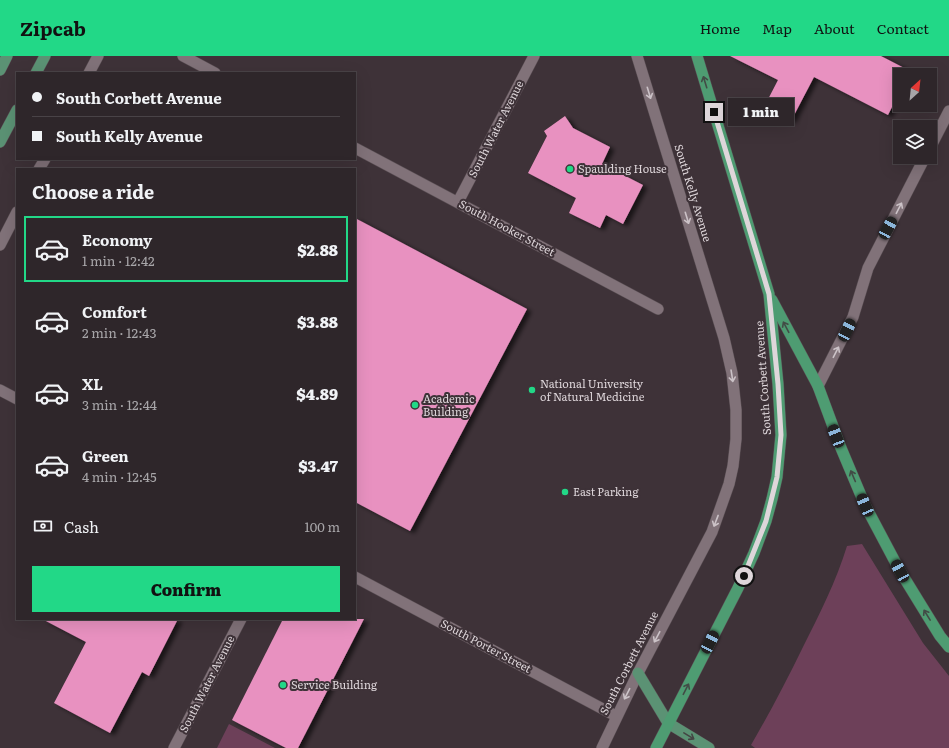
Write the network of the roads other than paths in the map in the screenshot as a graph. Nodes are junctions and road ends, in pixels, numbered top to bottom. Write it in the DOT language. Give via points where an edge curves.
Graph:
graph roads {
  1 [pos="7,56"];
  2 [pos="45,56"];
  3 [pos="98,56"];
  4 [pos="183,56"];
  5 [pos="534,56"];
  6 [pos="637,56"];
  7 [pos="697,56"];
  8 [pos="0,70"];
  9 [pos="37,72"];
  10 [pos="90,72"];
  11 [pos="213,72"];
  12 [pos="949,111"];
  13 [pos="16,112"];
  14 [pos="937,134"];
  15 [pos="0,142"];
  16 [pos="356,149"];
  17 [pos="921,164"];
  18 [pos="458,202"];
  19 [pos="16,214"];
  20 [pos="0,245"];
  21 [pos="769,294"];
  22 [pos="658,309"];
  23 [pos="724,338"];
  24 [pos="818,386"];
  25 [pos="0,390"];
  26 [pos="16,398"];
  27 [pos="356,578"];
  28 [pos="240,620"];
  29 [pos="949,647"];
  30 [pos="638,673"];
  31 [pos="616,716"];
  32 [pos="668,723"];
  33 [pos="174,748"];
  34 [pos="602,748"];
  35 [pos="656,748"];
  36 [pos="709,748"];
  1 -- 8 [label="main road"];
  2 -- 9 [label="main road"];
  3 -- 10 [label="street"];
  4 -- 11 [label="street"];
  5 -- 18 [label="street, South Water Avenue"];
  6 -- 23 [label="street, South Kelly Avenue, one-way"];
  21 -- 7 [label="highway, one-way"];
  12 -- 14 [label="street"];
  13 -- 15 [label="main road"];
  16 -- 18 [label="street, South Hooker Street"];
  24 -- 17 [label="street, one-way" via="853,316 868,268"];
  18 -- 22 [label="street, South Hooker Street"];
  19 -- 20 [label="street"];
  24 -- 21 [label="highway, one-way"];
  32 -- 21 [label="highway, South Corbett Avenue, one-way" via="738,588 766,521 772,499 781,435"];
  23 -- 30 [label="street, South Corbett Avenue, one-way" via="732,373 736,410 736,439 729,484 712,532"];
  29 -- 24 [label="highway, one-way" via="900,571 865,505"];
  25 -- 26 [label="street"];
  27 -- 31 [label="street, South Porter Street"];
  28 -- 33 [label="street, South Water Avenue"];
  30 -- 31 [label="street, South Corbett Avenue, one-way"];
  30 -- 32 [label="main road"];
  31 -- 34 [label="street, South Corbett Avenue"];
  32 -- 35 [label="highway, South Corbett Avenue"];
  32 -- 36 [label="main road, one-way"];
}
